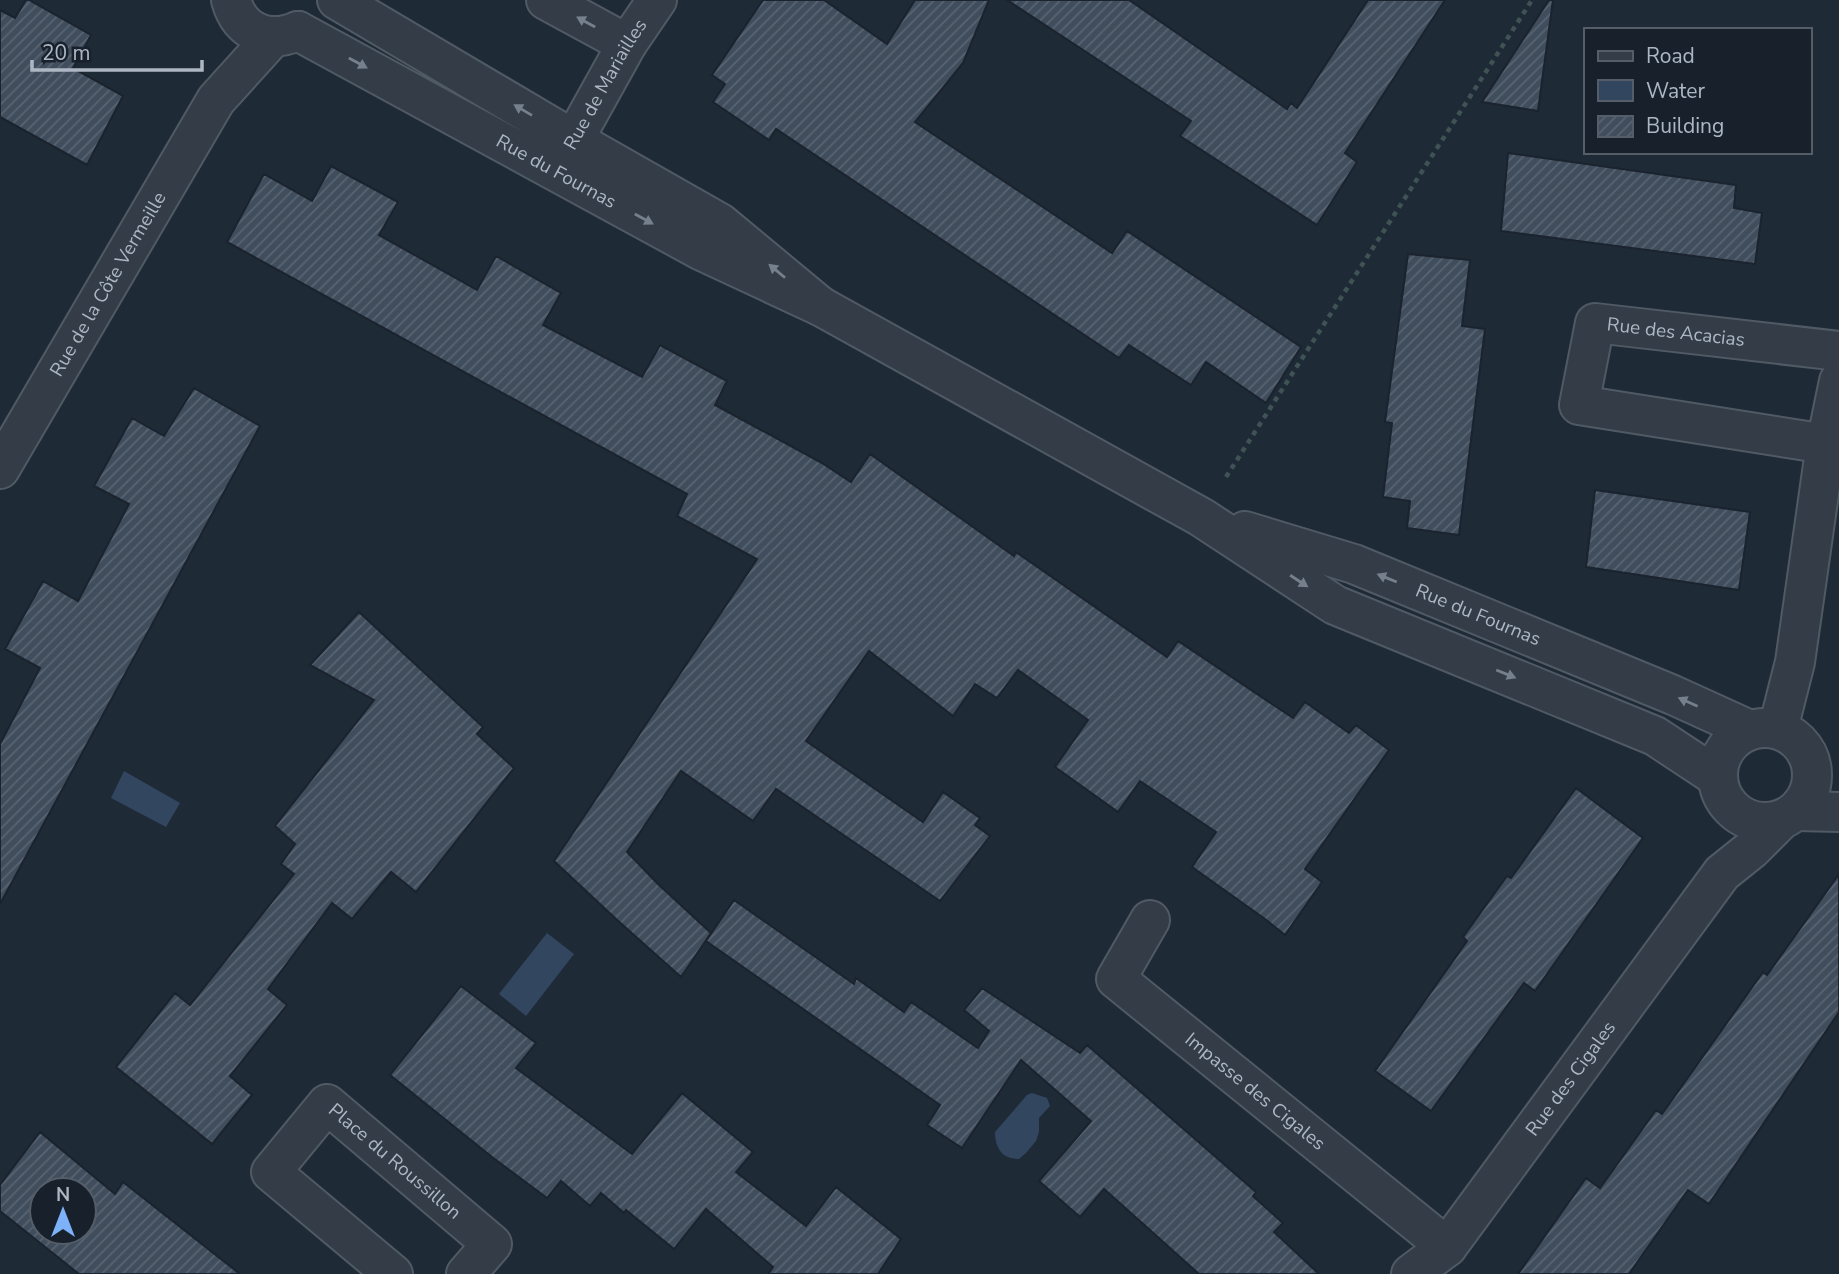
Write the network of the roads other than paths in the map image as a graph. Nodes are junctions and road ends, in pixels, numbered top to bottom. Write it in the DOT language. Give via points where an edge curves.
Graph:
graph roads {
  1 [pos="319,0"];
  2 [pos="337,0"];
  3 [pos="546,0"];
  4 [pos="657,0"];
  5 [pos="233,6"];
  6 [pos="286,34"];
  7 [pos="626,44"];
  8 [pos="216,100"];
  9 [pos="565,156"];
  10 [pos="1839,351"];
  11 [pos="1839,381"];
  12 [pos="1826,443"];
  13 [pos="0,469"];
  14 [pos="1201,517"];
  15 [pos="1764,730"];
  16 [pos="1825,769"];
  17 [pos="1721,789"];
  18 [pos="1839,812"];
  19 [pos="1788,815"];
  20 [pos="1722,873"];
  21 [pos="1150,920"];
  22 [pos="1447,1247"];
  23 [pos="393,1274"];
  24 [pos="466,1274"];
  25 [pos="1411,1274"];
  1 -- 6 [label="street, Rue de la Côte Vermeille" via="307,23"];
  9 -- 2 [label="street, Rue du Fournas, one-way"];
  7 -- 3 [label="street, one-way"];
  4 -- 7 [label="street, Rue de Mariailles"];
  5 -- 6 [label="street, Rue du Fournas" via="251,30"];
  5 -- 8 [label="street, Rue de la Côte Vermeille"];
  6 -- 8 [label="street, Rue de la Côte Vermeille"];
  6 -- 9 [label="street, Rue du Fournas, one-way"];
  7 -- 9 [label="street, Rue de Mariailles"];
  8 -- 13 [label="street, Rue de la Côte Vermeille"];
  9 -- 14 [label="street, Rue du Fournas" via="720,223 820,306"];
  10 -- 12 [label="street, Rue des Acacias" via="1595,323 1579,405"];
  11 -- 12 [label="street"];
  12 -- 15 [label="street" via="1795,662"];
  15 -- 14 [label="street, Rue du Fournas, one-way" via="1354,564"];
  14 -- 17 [label="street, Rue du Fournas, one-way" via="1335,605 1655,736"];
  15 -- 16 [label="street" via="1800,742"];
  15 -- 17 [label="street" via="1737,737 1726,748 1719,762"];
  16 -- 19 [label="street" via="1812,778 1804,802"];
  17 -- 19 [label="street" via="1736,812 1750,820 1766,822"];
  17 -- 20 [label="street" via="1726,836"];
  18 -- 19 [label="street"];
  19 -- 20 [label="street, Rue des Cigales"];
  20 -- 22 [label="street, Rue des Cigales"];
  21 -- 22 [label="street, Impasse des Cigales" via="1116,979"];
  22 -- 25 [label="street, Rue des Cigales"];
  23 -- 24 [label="street, Place du Roussillon" via="271,1172 327,1104 492,1244"];
}
